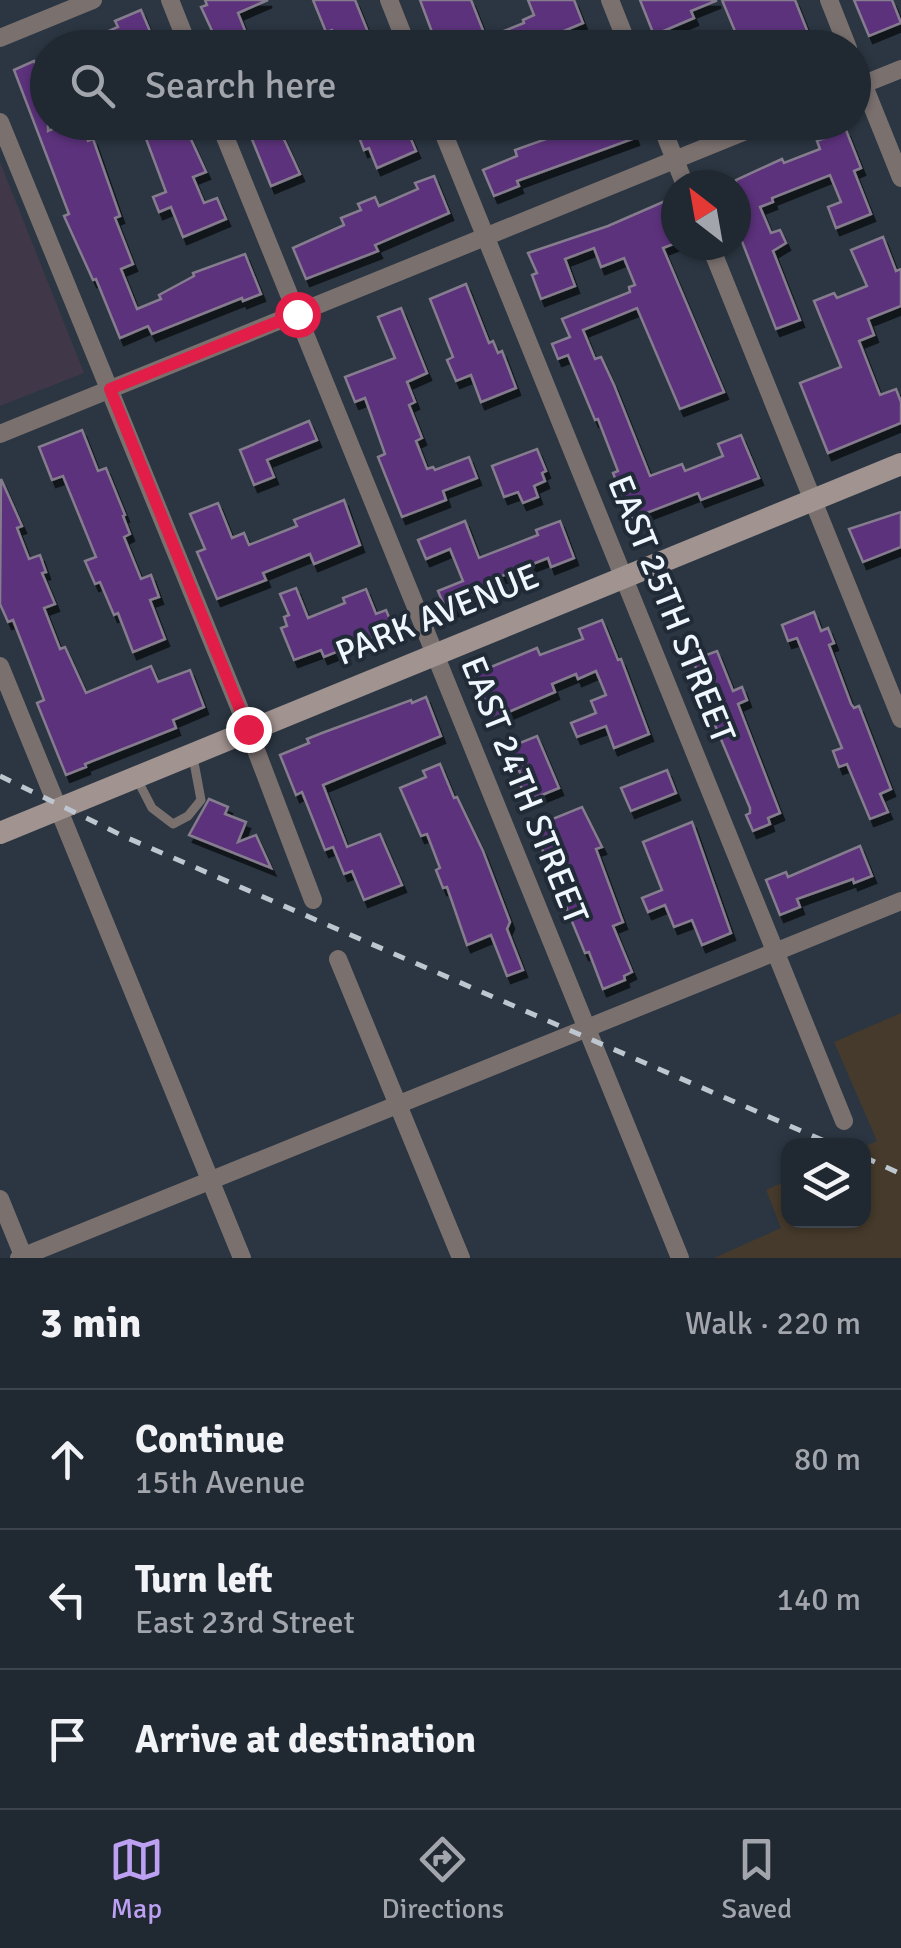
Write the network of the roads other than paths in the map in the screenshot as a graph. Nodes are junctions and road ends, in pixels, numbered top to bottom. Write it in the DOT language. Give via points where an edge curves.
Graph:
graph roads {
  1 [pos="93,0"];
  2 [pos="170,0"];
  3 [pos="389,0"];
  4 [pos="610,0"];
  5 [pos="829,0"];
  6 [pos="182,30"];
  7 [pos="401,30"];
  8 [pos="622,30"];
  9 [pos="841,30"];
  10 [pos="0,38"];
  11 [pos="901,68"];
  12 [pos="871,81"];
  13 [pos="871,114"];
  14 [pos="0,122"];
  15 [pos="226,140"];
  16 [pos="446,140"];
  17 [pos="667,140"];
  18 [pos="724,140"];
  19 [pos="675,160"];
  20 [pos="679,170"];
  21 [pos="901,178"];
  22 [pos="486,237"];
  23 [pos="716,260"];
  24 [pos="297,314"];
  25 [pos="110,389"];
  26 [pos="0,434"];
  27 [pos="901,464"];
  28 [pos="812,500"];
  29 [pos="624,576"];
  30 [pos="435,652"];
  31 [pos="0,666"];
  32 [pos="901,720"];
  33 [pos="248,729"];
  34 [pos="192,752"];
  35 [pos="136,777"];
  36 [pos="58,810"];
  37 [pos="0,833"];
  38 [pos="313,900"];
  39 [pos="901,901"];
  40 [pos="776,952"];
  41 [pos="338,959"];
  42 [pos="586,1030"];
  43 [pos="399,1106"];
  44 [pos="844,1121"];
  45 [pos="211,1180"];
  46 [pos="0,1199"];
  47 [pos="22,1257"];
  48 [pos="242,1258"];
  49 [pos="461,1258"];
  50 [pos="680,1258"];
  1 -- 10 [label="street"];
  2 -- 6 [label="street"];
  3 -- 7 [label="street"];
  4 -- 8 [label="street"];
  5 -- 9 [label="street"];
  11 -- 12 [label="street"];
  13 -- 21 [label="street"];
  14 -- 25 [label="street"];
  15 -- 24 [label="street, EAST 24TH STREET"];
  16 -- 22 [label="street, EAST 25TH STREET"];
  17 -- 19 [label="street"];
  18 -- 19 [label="street"];
  19 -- 20 [label="street"];
  19 -- 22 [label="street"];
  22 -- 24 [label="street"];
  22 -- 29 [label="street, EAST 25TH STREET"];
  23 -- 28 [label="street"];
  24 -- 25 [label="street"];
  24 -- 30 [label="street, EAST 24TH STREET"];
  25 -- 26 [label="street"];
  25 -- 33 [label="street"];
  27 -- 28 [label="street, PARK AVENUE"];
  28 -- 29 [label="street, PARK AVENUE"];
  28 -- 32 [label="street"];
  29 -- 30 [label="street, PARK AVENUE"];
  29 -- 40 [label="street, EAST 25TH STREET"];
  30 -- 33 [label="street, PARK AVENUE"];
  30 -- 42 [label="street, EAST 24TH STREET"];
  31 -- 36 [label="street"];
  33 -- 34 [label="street, PARK AVENUE"];
  33 -- 38 [label="street"];
  34 -- 35 [label="street, PARK AVENUE"];
  34 -- 35 [label="lane" via="201,800 173,824 152,808"];
  35 -- 36 [label="street, PARK AVENUE"];
  36 -- 37 [label="street, PARK AVENUE"];
  36 -- 45 [label="street"];
  39 -- 40 [label="street"];
  40 -- 42 [label="street"];
  40 -- 44 [label="street, EAST 25TH STREET"];
  41 -- 43 [label="street"];
  42 -- 43 [label="street"];
  42 -- 50 [label="street, EAST 24TH STREET"];
  43 -- 45 [label="street"];
  43 -- 49 [label="street"];
  45 -- 47 [label="street"];
  45 -- 48 [label="street"];
  46 -- 47 [label="street"];
}
